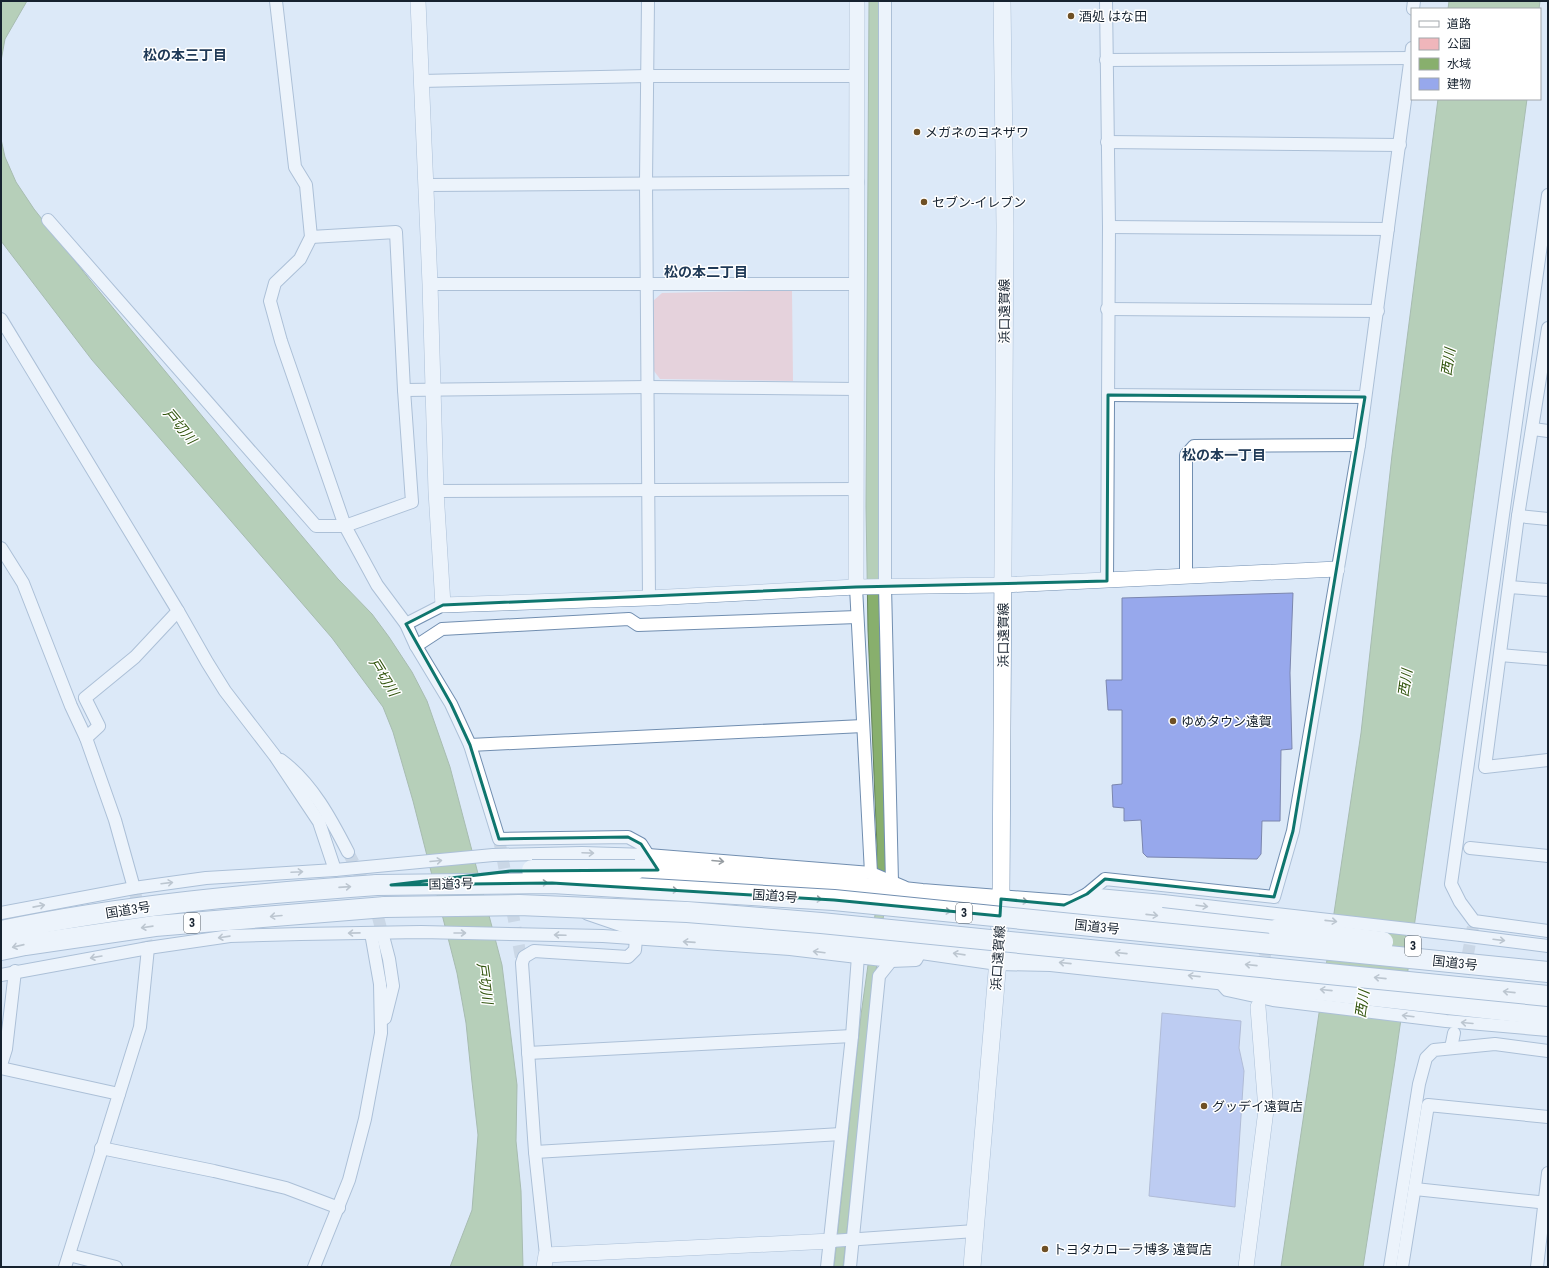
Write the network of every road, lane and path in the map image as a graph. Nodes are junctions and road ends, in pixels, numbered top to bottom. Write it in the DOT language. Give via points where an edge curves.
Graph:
graph roads {
  1 [pos="276,1"];
  2 [pos="418,1"];
  3 [pos="648,1"];
  4 [pos="857,1"];
  5 [pos="885,1"];
  6 [pos="1002,1"];
  7 [pos="1106,1"];
  8 [pos="1411,58"];
  9 [pos="1106,60"];
  10 [pos="1411,65"];
  11 [pos="647,76"];
  12 [pos="857,76"];
  13 [pos="421,81"];
  14 [pos="1108,142"];
  15 [pos="1400,145"];
  16 [pos="646,182"];
  17 [pos="858,182"];
  18 [pos="426,185"];
  19 [pos="1548,195"];
  20 [pos="48,220"];
  21 [pos="1109,227"];
  22 [pos="1388,229"];
  23 [pos="311,237"];
  24 [pos="646,282"];
  25 [pos="430,284"];
  26 [pos="856,284"];
  27 [pos="1107,309"];
  28 [pos="1378,311"];
  29 [pos="1,319"];
  30 [pos="1548,328"];
  31 [pos="1546,354"];
  32 [pos="648,387"];
  33 [pos="432,388"];
  34 [pos="857,389"];
  35 [pos="404,390"];
  36 [pos="1108,395"];
  37 [pos="1365,397"];
  38 [pos="1533,429"];
  39 [pos="1548,431"];
  40 [pos="1359,445"];
  41 [pos="648,490"];
  42 [pos="855,490"];
  43 [pos="436,491"];
  44 [pos="1518,516"];
  45 [pos="1548,519"];
  46 [pos="345,526"];
  47 [pos="1,548"];
  48 [pos="1337,569"];
  49 [pos="1186,576"];
  50 [pos="1107,581"];
  51 [pos="1003,585"];
  52 [pos="856,586"];
  53 [pos="885,586"];
  54 [pos="1509,586"];
  55 [pos="1548,590"];
  56 [pos="649,598"];
  57 [pos="443,605"];
  58 [pos="178,610"];
  59 [pos="857,617"];
  60 [pos="406,624"];
  61 [pos="416,646"];
  62 [pos="1500,655"];
  63 [pos="1548,659"];
  64 [pos="863,726"];
  65 [pos="86,738"];
  66 [pos="470,745"];
  67 [pos="275,756"];
  68 [pos="1548,760"];
  69 [pos="1470,848"];
  70 [pos="348,852"];
  71 [pos="648,855"];
  72 [pos="1548,856"];
  73 [pos="335,870"];
  74 [pos="871,873"];
  75 [pos="892,882"];
  76 [pos="384,885"];
  77 [pos="134,888"];
  78 [pos="922,894"];
  79 [pos="1087,894"];
  80 [pos="1001,899"];
  81 [pos="1064,905"];
  82 [pos="585,908"];
  83 [pos="1,913"];
  84 [pos="1,931"];
  85 [pos="631,931"];
  86 [pos="1548,931"];
  87 [pos="371,933"];
  88 [pos="383,936"];
  89 [pos="1548,946"];
  90 [pos="148,948"];
  91 [pos="922,949"];
  92 [pos="1,950"];
  93 [pos="858,956"];
  94 [pos="998,960"];
  95 [pos="891,961"];
  96 [pos="1548,968"];
  97 [pos="15,971"];
  98 [pos="1548,972"];
  99 [pos="1,975"];
  100 [pos="1548,996"];
  101 [pos="1258,1007"];
  102 [pos="1447,1012"];
  103 [pos="1548,1015"];
  104 [pos="1548,1030"];
  105 [pos="381,1033"];
  106 [pos="1454,1033"];
  107 [pos="852,1036"];
  108 [pos="1452,1048"];
  109 [pos="1548,1051"];
  110 [pos="528,1054"];
  111 [pos="1,1067"];
  112 [pos="119,1094"];
  113 [pos="1548,1117"];
  114 [pos="841,1134"];
  115 [pos="101,1148"];
  116 [pos="535,1152"];
  117 [pos="1548,1173"];
  118 [pos="1415,1189"];
  119 [pos="1546,1203"];
  120 [pos="339,1208"];
  121 [pos="975,1231"];
  122 [pos="853,1240"];
  123 [pos="831,1241"];
  124 [pos="67,1261"];
  125 [pos="545,1261"];
  126 [pos="116,1267"];
  127 [pos="314,1267"];
  128 [pos="827,1267"];
  129 [pos="850,1267"];
  130 [pos="972,1267"];
  131 [pos="1246,1267"];
  132 [pos="1390,1267"];
  133 [pos="1402,1267"];
  134 [pos="1537,1267"];
  1 -- 23 [label="street" via="295,167 306,185"];
  2 -- 13 [label="street"];
  3 -- 11 [label="street"];
  4 -- 12 [label="street"];
  5 -- 53 [label="street"];
  6 -- 51 [label="main road, 浜口遠賀線"];
  7 -- 9 [label="street"];
  8 -- 9 [label="street"];
  9 -- 14 [label="street"];
  10 -- 15 [label="street"];
  11 -- 12 [label="street"];
  11 -- 13 [label="street"];
  11 -- 16 [label="street"];
  12 -- 17 [label="street"];
  13 -- 18 [label="street"];
  14 -- 15 [label="street"];
  14 -- 21 [label="street"];
  15 -- 22 [label="street"];
  16 -- 17 [label="street"];
  16 -- 18 [label="street"];
  16 -- 24 [label="street"];
  17 -- 26 [label="street"];
  18 -- 25 [label="street"];
  19 -- 86 [label="street" via="1451,884 1474,921"];
  20 -- 46 [label="street" via="316,526"];
  21 -- 22 [label="street"];
  21 -- 27 [label="street"];
  22 -- 28 [label="street"];
  23 -- 35 [label="street" via="396,232"];
  23 -- 46 [label="street" via="300,259 275,284 270,301 281,341"];
  24 -- 25 [label="street"];
  24 -- 26 [label="street"];
  24 -- 32 [label="street"];
  25 -- 33 [label="street"];
  26 -- 34 [label="street"];
  27 -- 28 [label="street"];
  27 -- 36 [label="street"];
  28 -- 37 [label="street"];
  29 -- 58 [label="street"];
  30 -- 31 [label="street"];
  31 -- 38 [label="street"];
  32 -- 33 [label="street"];
  32 -- 34 [label="street"];
  32 -- 41 [label="street"];
  33 -- 35 [label="street"];
  33 -- 43 [label="street"];
  34 -- 42 [label="street"];
  35 -- 46 [label="street" via="412,502"];
  36 -- 37 [label="street"];
  36 -- 50 [label="street"];
  37 -- 40 [label="street"];
  38 -- 39 [label="street"];
  38 -- 44 [label="street"];
  40 -- 48 [label="street"];
  40 -- 49 [label="street" via="1194,446 1186,455"];
  41 -- 42 [label="street"];
  41 -- 43 [label="street"];
  41 -- 56 [label="street"];
  42 -- 52 [label="street"];
  43 -- 57 [label="street"];
  44 -- 45 [label="street"];
  44 -- 54 [label="street"];
  46 -- 60 [label="street" via="377,585"];
  47 -- 65 [label="street" via="23,583"];
  48 -- 49 [label="street"];
  48 -- 79 [label="street" via="1292,831 1274,897 1105,878"];
  49 -- 50 [label="street"];
  50 -- 51 [label="street"];
  51 -- 53 [label="street"];
  51 -- 80 [label="main road, 浜口遠賀線"];
  52 -- 53 [label="street"];
  52 -- 56 [label="street"];
  52 -- 59 [label="street"];
  53 -- 75 [label="street"];
  54 -- 55 [label="street"];
  54 -- 62 [label="street"];
  56 -- 57 [label="street"];
  57 -- 60 [label="street"];
  58 -- 65 [label="street" via="135,657 85,698 99,726"];
  58 -- 67 [label="street" via="225,691"];
  59 -- 61 [label="street" via="638,625 629,619 442,629"];
  59 -- 64 [label="street"];
  60 -- 61 [label="street"];
  61 -- 66 [label="street" via="451,704"];
  62 -- 63 [label="street"];
  62 -- 68 [label="street" via="1485,767"];
  64 -- 66 [label="street"];
  64 -- 74 [label="street"];
  65 -- 77 [label="street" via="115,820"];
  66 -- 71 [label="street" via="499,839 628,837 641,844"];
  67 -- 70 [label="street" via="297,772 332,820"];
  67 -- 73 [label="street" via="319,822"];
  69 -- 72 [label="street"];
  73 -- 71 [label="street, one-way" via="493,855"];
  71 -- 74 [label="street, one-way"];
  77 -- 73 [label="street, one-way" via="206,878"];
  74 -- 75 [label="street"];
  75 -- 78 [label="street"];
  76 -- 78 [label="highway, bridge" via="511,871 635,870 724,872"];
  84 -- 76 [label="highway, 国道3号 / 3, one-way" via="163,904"];
  76 -- 98 [label="highway, 国道3号 / 3, one-way, bridge" via="552,883 834,900"];
  83 -- 77 [label="street, one-way"];
  78 -- 80 [label="highway"];
  79 -- 81 [label="street"];
  79 -- 89 [label="street, one-way, bridge"];
  80 -- 81 [label="highway, one-way"];
  80 -- 94 [label="main road, 浜口遠賀線"];
  81 -- 96 [label="highway, 3, one-way, bridge" via="1485,955"];
  82 -- 85 [label="highway"];
  82 -- 92 [label="highway, 国道3号 / 3, one-way, bridge" via="385,907 155,926"];
  100 -- 82 [label="highway, 国道3号 / 3, one-way, bridge" via="821,923 687,912"];
  85 -- 87 [label="street" via="603,936"];
  85 -- 91 [label="highway"];
  93 -- 85 [label="street, one-way"];
  85 -- 110 [label="street" via="635,950 628,957 534,951 524,957 522,963"];
  87 -- 90 [label="street, one-way" via="230,936"];
  87 -- 105 [label="street" via="380,984"];
  88 -- 105 [label="street" via="393,986"];
  90 -- 97 [label="street, one-way"];
  90 -- 112 [label="street" via="140,1027"];
  94 -- 91 [label="highway, one-way"];
  91 -- 95 [label="street" via="916,960"];
  93 -- 95 [label="street"];
  93 -- 107 [label="street"];
  102 -- 94 [label="highway, one-way" via="1274,992 1217,978 1051,961"];
  94 -- 121 [label="main road, 浜口遠賀線"];
  95 -- 122 [label="street" via="879,976"];
  97 -- 99 [label="street"];
  97 -- 111 [label="street" via="6,1049"];
  101 -- 131 [label="street" via="1266,1110"];
  102 -- 103 [label="highway"];
  104 -- 102 [label="street, one-way"];
  105 -- 120 [label="street" via="366,1119"];
  106 -- 108 [label="street"];
  107 -- 110 [label="street"];
  107 -- 114 [label="street"];
  108 -- 109 [label="street" via="1495,1044"];
  108 -- 132 [label="street" via="1434,1050 1426,1058 1419,1084"];
  110 -- 116 [label="street"];
  111 -- 112 [label="street"];
  112 -- 115 [label="street"];
  113 -- 118 [label="street" via="1428,1106"];
  114 -- 116 [label="street"];
  114 -- 123 [label="street"];
  115 -- 120 [label="street" via="214,1170 286,1188"];
  115 -- 124 [label="street"];
  116 -- 125 [label="street"];
  117 -- 119 [label="street"];
  118 -- 119 [label="street"];
  118 -- 133 [label="street"];
  119 -- 134 [label="street"];
  120 -- 127 [label="street"];
  121 -- 122 [label="street"];
  121 -- 130 [label="main road, 浜口遠賀線"];
  122 -- 123 [label="street"];
  122 -- 129 [label="street"];
  123 -- 125 [label="street"];
  123 -- 128 [label="street"];
  124 -- 126 [label="street"];
}
